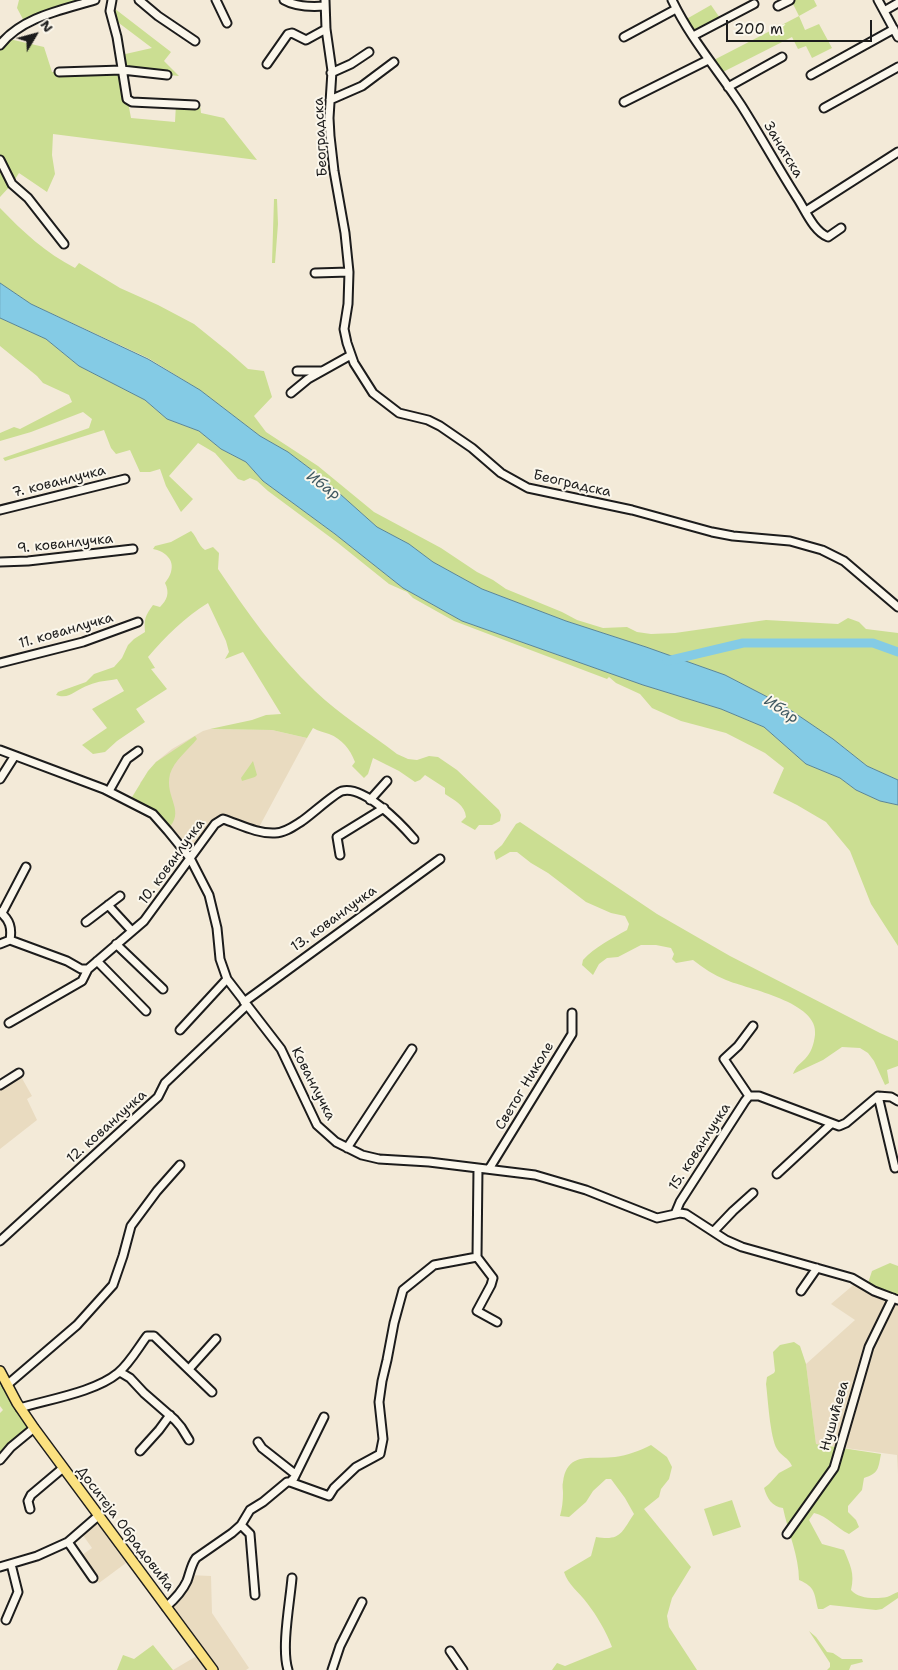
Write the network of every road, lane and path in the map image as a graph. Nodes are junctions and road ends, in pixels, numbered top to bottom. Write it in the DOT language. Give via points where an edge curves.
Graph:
graph roads {
  1 [pos="95,0"];
  2 [pos="112,0"];
  3 [pos="139,0"];
  4 [pos="216,0"];
  5 [pos="284,0"];
  6 [pos="672,0"];
  7 [pos="790,0"];
  8 [pos="878,0"];
  9 [pos="325,3"];
  10 [pos="754,4"];
  11 [pos="898,4"];
  12 [pos="778,6"];
  13 [pos="676,9"];
  14 [pos="884,11"];
  15 [pos="227,24"];
  16 [pos="326,28"];
  17 [pos="894,28"];
  18 [pos="692,36"];
  19 [pos="3,37"];
  20 [pos="624,37"];
  21 [pos="898,38"];
  22 [pos="195,41"];
  23 [pos="0,45"];
  24 [pos="369,52"];
  25 [pos="782,57"];
  26 [pos="708,60"];
  27 [pos="394,62"];
  28 [pos="267,64"];
  29 [pos="898,67"];
  30 [pos="122,70"];
  31 [pos="59,72"];
  32 [pos="331,73"];
  33 [pos="167,75"];
  34 [pos="811,75"];
  35 [pos="728,88"];
  36 [pos="330,100"];
  37 [pos="624,102"];
  38 [pos="195,105"];
  39 [pos="824,108"];
  40 [pos="898,152"];
  41 [pos="0,160"];
  42 [pos="806,211"];
  43 [pos="841,228"];
  44 [pos="64,244"];
  45 [pos="349,272"];
  46 [pos="315,273"];
  47 [pos="351,355"];
  48 [pos="297,371"];
  49 [pos="322,371"];
  50 [pos="291,393"];
  51 [pos="125,479"];
  52 [pos="0,510"];
  53 [pos="133,549"];
  54 [pos="0,562"];
  55 [pos="898,608"];
  56 [pos="138,622"];
  57 [pos="0,663"];
  58 [pos="0,750"];
  59 [pos="138,751"];
  60 [pos="14,757"];
  61 [pos="0,779"];
  62 [pos="387,781"];
  63 [pos="109,791"];
  64 [pos="370,800"];
  65 [pos="384,808"];
  66 [pos="414,838"];
  67 [pos="340,855"];
  68 [pos="190,858"];
  69 [pos="440,859"];
  70 [pos="26,867"];
  71 [pos="120,896"];
  72 [pos="108,905"];
  73 [pos="1,913"];
  74 [pos="86,922"];
  75 [pos="132,931"];
  76 [pos="10,940"];
  77 [pos="0,944"];
  78 [pos="116,944"];
  79 [pos="97,961"];
  80 [pos="88,969"];
  81 [pos="228,979"];
  82 [pos="163,989"];
  83 [pos="245,1004"];
  84 [pos="146,1011"];
  85 [pos="572,1013"];
  86 [pos="9,1023"];
  87 [pos="753,1026"];
  88 [pos="180,1030"];
  89 [pos="412,1049"];
  90 [pos="19,1073"];
  91 [pos="0,1085"];
  92 [pos="749,1096"];
  93 [pos="878,1096"];
  94 [pos="898,1101"];
  95 [pos="831,1124"];
  96 [pos="347,1148"];
  97 [pos="180,1165"];
  98 [pos="478,1168"];
  99 [pos="896,1168"];
  100 [pos="489,1169"];
  101 [pos="777,1174"];
  102 [pos="753,1193"];
  103 [pos="675,1214"];
  104 [pos="714,1232"];
  105 [pos="0,1241"];
  106 [pos="477,1257"];
  107 [pos="817,1268"];
  108 [pos="801,1291"];
  109 [pos="896,1299"];
  110 [pos="497,1322"];
  111 [pos="216,1340"];
  112 [pos="189,1369"];
  113 [pos="0,1371"];
  114 [pos="120,1372"];
  115 [pos="7,1385"];
  116 [pos="212,1392"];
  117 [pos="19,1405"];
  118 [pos="170,1415"];
  119 [pos="324,1417"];
  120 [pos="34,1428"];
  121 [pos="189,1440"];
  122 [pos="258,1442"];
  123 [pos="140,1451"];
  124 [pos="0,1460"];
  125 [pos="63,1468"];
  126 [pos="296,1474"];
  127 [pos="290,1482"];
  128 [pos="30,1509"];
  129 [pos="98,1516"];
  130 [pos="241,1525"];
  131 [pos="787,1534"];
  132 [pos="68,1542"];
  133 [pos="11,1564"];
  134 [pos="0,1567"];
  135 [pos="93,1578"];
  136 [pos="292,1578"];
  137 [pos="255,1595"];
  138 [pos="362,1602"];
  139 [pos="166,1607"];
  140 [pos="6,1620"];
  141 [pos="450,1651"];
  142 [pos="213,1670"];
  143 [pos="288,1670"];
  144 [pos="332,1670"];
  145 [pos="463,1670"];
  1 -- 19 [label="street" via="25,23"];
  2 -- 30 [label="street" via="110,12 118,37"];
  3 -- 22 [label="street"];
  4 -- 15 [label="street"];
  5 -- 9 [label="street" via="309,7"];
  6 -- 13 [label="street, Занатска"];
  7 -- 12 [label="street"];
  8 -- 14 [label="street"];
  9 -- 16 [label="street, Београдска"];
  10 -- 18 [label="street"];
  11 -- 14 [label="street"];
  13 -- 18 [label="street, Занатска"];
  13 -- 20 [label="street"];
  14 -- 17 [label="street"];
  16 -- 28 [label="street" via="306,40 288,34"];
  16 -- 32 [label="street, Београдска"];
  17 -- 21 [label="street"];
  17 -- 34 [label="street"];
  18 -- 26 [label="street, Занатска"];
  19 -- 23 [label="street"];
  24 -- 32 [label="street"];
  25 -- 35 [label="street"];
  26 -- 35 [label="street, Занатска"];
  26 -- 37 [label="street"];
  27 -- 36 [label="street" via="362,86"];
  29 -- 39 [label="street"];
  30 -- 31 [label="street"];
  30 -- 33 [label="street"];
  30 -- 38 [label="street" via="129,101"];
  32 -- 36 [label="street, Београдска"];
  35 -- 42 [label="street, Занатска"];
  36 -- 45 [label="street, Београдска" via="334,171"];
  40 -- 42 [label="street"];
  41 -- 44 [label="street" via="12,184 28,198"];
  42 -- 43 [label="street, Занатска" via="822,235 828,237"];
  45 -- 46 [label="street"];
  45 -- 47 [label="street, Београдска" via="344,329"];
  47 -- 49 [label="street"];
  47 -- 55 [label="street, Београдска" via="366,384 378,398 399,413 440,426 515,482 536,490 632,510 712,532 814,547 844,561"];
  48 -- 49 [label="street"];
  49 -- 50 [label="street"];
  51 -- 52 [label="street, 7. кованлучка"];
  53 -- 54 [label="street, 9. кованлучка"];
  56 -- 57 [label="street, 11. кованлучка" via="83,642"];
  58 -- 60 [label="street, Кованлучка"];
  59 -- 63 [label="street" via="127,759"];
  60 -- 61 [label="street"];
  60 -- 63 [label="street, Кованлучка"];
  62 -- 64 [label="street"];
  63 -- 68 [label="street, Кованлучка" via="153,814"];
  64 -- 65 [label="street, 10. кованлучка"];
  64 -- 68 [label="street, 10. кованлучка" via="351,791 342,791 309,817 275,834 223,819"];
  65 -- 66 [label="street, 10. кованлучка"];
  65 -- 67 [label="street" via="337,837"];
  68 -- 75 [label="street, 10. кованлучка" via="148,916"];
  68 -- 81 [label="street, Кованлучка" via="209,895 220,959"];
  69 -- 83 [label="street, 13. кованлучка"];
  70 -- 73 [label="street"];
  71 -- 72 [label="street, 10. кованлучка"];
  72 -- 74 [label="street, 10. кованлучка"];
  72 -- 75 [label="street"];
  73 -- 76 [label="street" via="11,927"];
  75 -- 78 [label="street, 10. кованлучка"];
  76 -- 77 [label="street"];
  76 -- 80 [label="street"];
  78 -- 79 [label="street, 10. кованлучка"];
  78 -- 82 [label="street"];
  79 -- 80 [label="street, 10. кованлучка"];
  79 -- 84 [label="street"];
  80 -- 86 [label="street, 10. кованлучка" via="82,981"];
  81 -- 83 [label="street, Кованлучка"];
  81 -- 88 [label="street"];
  83 -- 96 [label="street, Кованлучка" via="281,1049 317,1125"];
  83 -- 105 [label="street, 12. кованлучка" via="165,1083 158,1097"];
  85 -- 100 [label="street, Светог Николе" via="572,1034"];
  87 -- 92 [label="street, 15. кованлучка" via="724,1059"];
  89 -- 96 [label="street"];
  90 -- 91 [label="street"];
  92 -- 95 [label="street, 15. кованлучка" via="759,1096"];
  92 -- 103 [label="street, 15. кованлучка"];
  93 -- 94 [label="street"];
  93 -- 95 [label="street" via="846,1123 839,1126"];
  93 -- 99 [label="street"];
  95 -- 101 [label="street"];
  96 -- 98 [label="street, Кованлучка" via="380,1159"];
  97 -- 115 [label="street" via="131,1226 113,1285 77,1325"];
  98 -- 100 [label="street, Кованлучка"];
  98 -- 106 [label="street"];
  100 -- 103 [label="street, Кованлучка" via="535,1175 586,1190 657,1218"];
  102 -- 104 [label="street"];
  103 -- 104 [label="street, Кованлучка" via="686,1214"];
  104 -- 107 [label="street, Кованлучка" via="742,1247"];
  106 -- 110 [label="street" via="493,1278 477,1311"];
  106 -- 127 [label="street" via="434,1265 403,1290 379,1402 383,1440 380,1454 356,1467 329,1496"];
  107 -- 108 [label="street"];
  107 -- 109 [label="street, Кованлучка" via="852,1278"];
  109 -- 131 [label="street, Нушићева" via="869,1347 834,1468"];
  111 -- 112 [label="street"];
  112 -- 114 [label="street" via="150,1334"];
  112 -- 116 [label="street"];
  113 -- 115 [label="main road, Доситеја Обрадовића"];
  114 -- 117 [label="street" via="94,1386"];
  114 -- 118 [label="street"];
  115 -- 117 [label="main road, Доситеја Обрадовића"];
  117 -- 120 [label="main road, Доситеја Обрадовића"];
  118 -- 121 [label="street"];
  118 -- 123 [label="street"];
  119 -- 126 [label="street"];
  120 -- 124 [label="street"];
  120 -- 125 [label="main road, Доситеја Обрадовића"];
  122 -- 126 [label="street"];
  125 -- 128 [label="street" via="31,1495 28,1501"];
  125 -- 129 [label="main road, Доситеја Обрадовића"];
  126 -- 127 [label="street"];
  127 -- 130 [label="street" via="250,1510"];
  129 -- 132 [label="street"];
  129 -- 139 [label="main road, Доситеја Обрадовића"];
  130 -- 137 [label="street" via="250,1534"];
  130 -- 139 [label="street" via="196,1558 179,1596"];
  132 -- 133 [label="street"];
  132 -- 135 [label="street"];
  133 -- 134 [label="street"];
  133 -- 140 [label="street" via="18,1592"];
  136 -- 143 [label="street" via="287,1623"];
  138 -- 144 [label="street"];
  139 -- 142 [label="main road, Доситеја Обрадовића"];
  141 -- 145 [label="street"];
}
